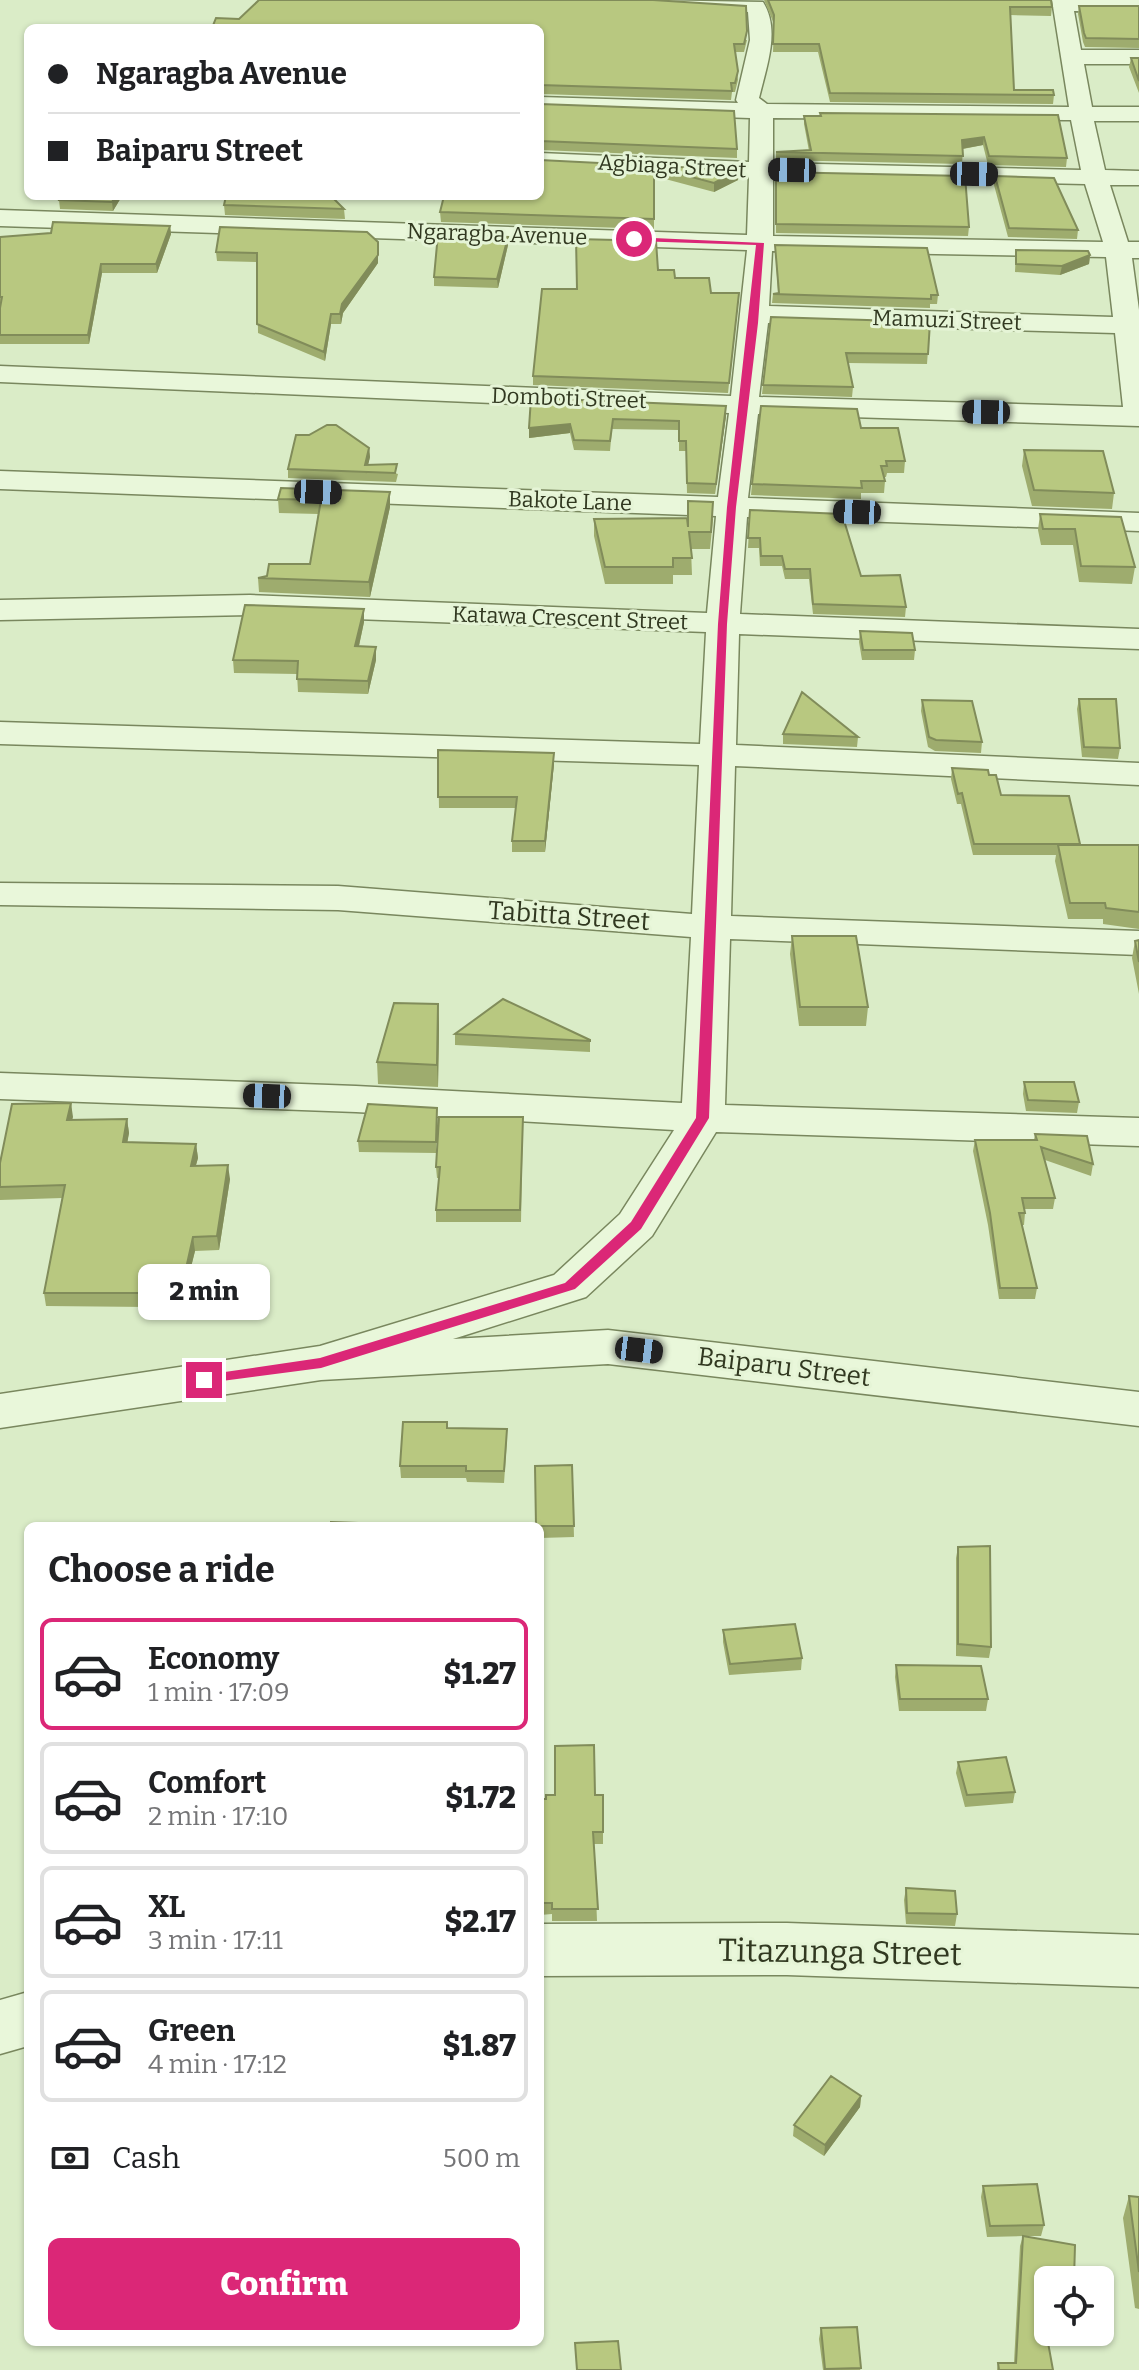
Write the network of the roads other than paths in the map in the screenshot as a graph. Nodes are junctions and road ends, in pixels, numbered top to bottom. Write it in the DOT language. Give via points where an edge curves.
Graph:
graph roads {
  1 [pos="654,0"];
  2 [pos="1063,2"];
  3 [pos="1139,6"];
  4 [pos="1070,57"];
  5 [pos="1139,57"];
  6 [pos="544,104"];
  7 [pos="762,111"];
  8 [pos="1081,113"];
  9 [pos="1139,114"];
  10 [pos="544,160"];
  11 [pos="761,170"];
  12 [pos="1095,177"];
  13 [pos="1139,178"];
  14 [pos="0,218"];
  15 [pos="760,243"];
  16 [pos="1129,250"];
  17 [pos="755,314"];
  18 [pos="1133,326"];
  19 [pos="0,374"];
  20 [pos="742,405"];
  21 [pos="1139,416"];
  22 [pos="0,480"];
  23 [pos="732,507"];
  24 [pos="1139,522"];
  25 [pos="0,610"];
  26 [pos="723,624"];
  27 [pos="1139,639"];
  28 [pos="0,733"];
  29 [pos="718,755"];
  30 [pos="1139,774"];
  31 [pos="0,894"];
  32 [pos="712,927"];
  33 [pos="1139,943"];
  34 [pos="0,1086"];
  35 [pos="703,1118"];
  36 [pos="1139,1132"];
  37 [pos="321,1363"];
  38 [pos="1139,1409"];
  39 [pos="0,1411"];
  40 [pos="544,1950"];
  41 [pos="1139,1961"];
  42 [pos="24,2020"];
  43 [pos="0,2027"];
  1 -- 7 [label="street" via="756,6 758,52 747,100"];
  2 -- 3 [label="street"];
  2 -- 4 [label="street"];
  4 -- 5 [label="street"];
  4 -- 8 [label="street"];
  6 -- 7 [label="street"];
  7 -- 8 [label="street"];
  7 -- 11 [label="street"];
  8 -- 9 [label="street"];
  8 -- 12 [label="street"];
  10 -- 11 [label="street, Agbiaga Street"];
  11 -- 12 [label="street, Agbiaga Street"];
  11 -- 15 [label="street"];
  12 -- 13 [label="street, Agbiaga Street"];
  12 -- 16 [label="street"];
  14 -- 15 [label="street, Ngaragba Avenue"];
  15 -- 16 [label="street, Ngaragba Avenue"];
  15 -- 17 [label="street"];
  16 -- 18 [label="street"];
  17 -- 18 [label="street, Mamuzi Street"];
  17 -- 20 [label="street"];
  18 -- 21 [label="street"];
  19 -- 20 [label="street, Domboti Street"];
  20 -- 21 [label="street, Domboti Street"];
  20 -- 23 [label="street"];
  22 -- 23 [label="street, Bakote Lane"];
  23 -- 24 [label="street, Bakote Lane"];
  23 -- 26 [label="street"];
  25 -- 26 [label="street, Katawa Crescent Street" via="250,605"];
  26 -- 27 [label="street, Katawa Crescent Street"];
  26 -- 29 [label="street"];
  28 -- 29 [label="street"];
  29 -- 30 [label="street"];
  29 -- 32 [label="street"];
  31 -- 32 [label="street, Tabitta Street" via="338,898"];
  32 -- 33 [label="street, Tabitta Street"];
  32 -- 35 [label="street"];
  34 -- 35 [label="street"];
  35 -- 36 [label="street"];
  35 -- 37 [label="street" via="636,1225 570,1286"];
  37 -- 38 [label="street, Baiparu Street" via="608,1347"];
  37 -- 39 [label="street, Baiparu Street"];
  40 -- 41 [label="street, Titazunga Street" via="787,1949"];
  42 -- 43 [label="street"];
}
